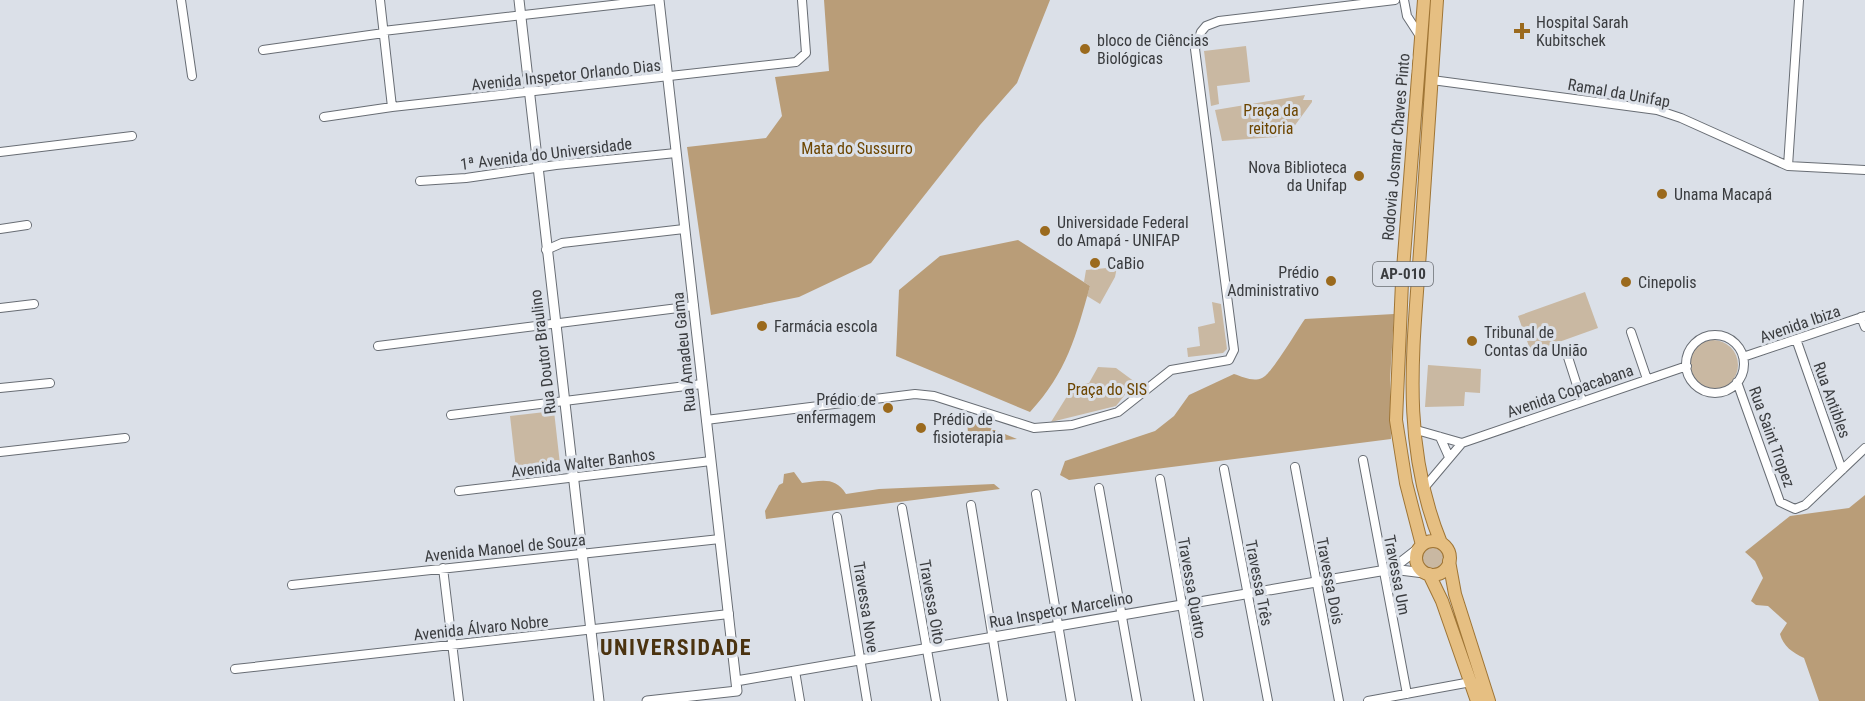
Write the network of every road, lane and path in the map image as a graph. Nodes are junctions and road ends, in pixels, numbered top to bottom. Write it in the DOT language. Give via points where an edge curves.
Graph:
graph roads {
  1 [pos="181,0"];
  2 [pos="380,0"];
  3 [pos="519,0"];
  4 [pos="657,0"];
  5 [pos="802,0"];
  6 [pos="1395,0"];
  7 [pos="1404,0"];
  8 [pos="1425,0"];
  9 [pos="1437,0"];
  10 [pos="1799,0"];
  11 [pos="520,14"];
  12 [pos="383,32"];
  13 [pos="1422,38"];
  14 [pos="262,50"];
  15 [pos="192,76"];
  16 [pos="668,77"];
  17 [pos="1432,80"];
  18 [pos="531,93"];
  19 [pos="392,107"];
  20 [pos="324,117"];
  21 [pos="132,136"];
  22 [pos="0,152"];
  23 [pos="676,153"];
  24 [pos="1788,166"];
  25 [pos="539,168"];
  26 [pos="1865,170"];
  27 [pos="420,181"];
  28 [pos="27,225"];
  29 [pos="0,229"];
  30 [pos="684,229"];
  31 [pos="546,250"];
  32 [pos="34,304"];
  33 [pos="694,306"];
  34 [pos="0,308"];
  35 [pos="1863,316"];
  36 [pos="554,323"];
  37 [pos="1865,327"];
  38 [pos="1630,332"];
  39 [pos="1796,339"];
  40 [pos="378,346"];
  41 [pos="1566,351"];
  42 [pos="1743,357"];
  43 [pos="1687,366"];
  44 [pos="1647,379"];
  45 [pos="1737,382"];
  46 [pos="50,383"];
  47 [pos="702,384"];
  48 [pos="0,388"];
  49 [pos="564,401"];
  50 [pos="1582,401"];
  51 [pos="451,415"];
  52 [pos="706,420"];
  53 [pos="1413,429"];
  54 [pos="1440,437"];
  55 [pos="125,438"];
  56 [pos="1462,443"];
  57 [pos="1865,448"];
  58 [pos="0,452"];
  59 [pos="1449,458"];
  60 [pos="1363,460"];
  61 [pos="711,461"];
  62 [pos="1295,467"];
  63 [pos="1224,469"];
  64 [pos="1842,470"];
  65 [pos="573,478"];
  66 [pos="1160,479"];
  67 [pos="1099,488"];
  68 [pos="1424,488"];
  69 [pos="459,491"];
  70 [pos="1036,494"];
  71 [pos="970,504"];
  72 [pos="902,508"];
  73 [pos="837,517"];
  74 [pos="720,539"];
  75 [pos="1441,543"];
  76 [pos="1420,546"];
  77 [pos="583,553"];
  78 [pos="1449,561"];
  79 [pos="443,568"];
  80 [pos="1387,570"];
  81 [pos="1427,573"];
  82 [pos="1317,582"];
  83 [pos="292,585"];
  84 [pos="1248,594"];
  85 [pos="1182,605"];
  86 [pos="729,614"];
  87 [pos="1122,615"];
  88 [pos="1058,626"];
  89 [pos="591,629"];
  90 [pos="993,637"];
  91 [pos="452,645"];
  92 [pos="926,648"];
  93 [pos="860,660"];
  94 [pos="235,669"];
  95 [pos="795,671"];
  96 [pos="1471,682"];
  97 [pos="737,691"];
  98 [pos="1407,694"];
  99 [pos="459,701"];
  100 [pos="599,701"];
  101 [pos="647,701"];
  102 [pos="800,701"];
  103 [pos="867,701"];
  104 [pos="936,701"];
  105 [pos="1003,701"];
  106 [pos="1071,701"];
  107 [pos="1137,701"];
  108 [pos="1199,701"];
  109 [pos="1268,701"];
  110 [pos="1339,701"];
  111 [pos="1368,701"];
  112 [pos="1477,701"];
  113 [pos="1489,701"];
  1 -- 15 [label="street"];
  2 -- 12 [label="street"];
  3 -- 11 [label="street, Rua Doutor Braulino"];
  4 -- 11 [label="street"];
  4 -- 16 [label="street, Rua Amadeu Gama"];
  5 -- 16 [label="street, Avenida Inspetor Orlando Dias" via="806,52 796,62"];
  6 -- 52 [label="street" via="1219,21 1206,26 1197,38 1195,49 1234,350 1229,360 1171,370 1118,412 1044,429 934,396 915,394"];
  7 -- 13 [label="street" via="1407,16"];
  8 -- 13 [label="main road, Rodovia Josmar Chaves Pinto / AP-010"];
  9 -- 17 [label="main road, Rodovia Josmar Chaves Pinto / AP-010"];
  10 -- 24 [label="street"];
  11 -- 12 [label="street"];
  11 -- 18 [label="street, Rua Doutor Braulino"];
  12 -- 14 [label="street"];
  12 -- 19 [label="street"];
  13 -- 76 [label="main road, Rodovia Josmar Chaves Pinto / AP-010" via="1401,292 1396,420"];
  16 -- 18 [label="street, Avenida Inspetor Orlando Dias"];
  16 -- 23 [label="street, Rua Amadeu Gama"];
  17 -- 24 [label="street, Ramal da Unifap" via="1657,110"];
  17 -- 53 [label="main road, Rodovia Josmar Chaves Pinto / AP-010" via="1411,393"];
  18 -- 19 [label="street, Avenida Inspetor Orlando Dias"];
  18 -- 25 [label="street, Rua Doutor Braulino"];
  19 -- 20 [label="street, Avenida Inspetor Orlando Dias"];
  21 -- 22 [label="street"];
  23 -- 25 [label="street, 1ª Avenida do Universidade"];
  23 -- 30 [label="street, Rua Amadeu Gama"];
  24 -- 26 [label="street, Ramal da Unifap"];
  25 -- 27 [label="street, 1ª Avenida do Universidade"];
  25 -- 31 [label="street, Rua Doutor Braulino"];
  28 -- 29 [label="street"];
  30 -- 31 [label="street" via="562,243"];
  30 -- 33 [label="street, Rua Amadeu Gama"];
  31 -- 36 [label="street, Rua Doutor Braulino"];
  32 -- 34 [label="street"];
  33 -- 36 [label="street"];
  33 -- 47 [label="street, Rua Amadeu Gama"];
  35 -- 37 [label="street"];
  35 -- 39 [label="street, Avenida Ibiza"];
  36 -- 40 [label="street"];
  36 -- 49 [label="street, Rua Doutor Braulino"];
  38 -- 44 [label="street"];
  39 -- 42 [label="street, Avenida Ibiza"];
  39 -- 64 [label="street, Rua Antibles"];
  41 -- 50 [label="street"];
  42 -- 43 [label="street" via="1732,340 1712,335 1693,346"];
  42 -- 45 [label="street" via="1744,368"];
  43 -- 44 [label="street, Avenida Copacabana"];
  43 -- 45 [label="street" via="1692,380 1704,390 1724,391"];
  44 -- 50 [label="street, Avenida Copacabana"];
  45 -- 64 [label="street, Rua Saint Tropez" via="1780,502 1795,509 1805,505"];
  46 -- 48 [label="street"];
  47 -- 49 [label="street"];
  47 -- 52 [label="street, Rua Amadeu Gama"];
  49 -- 51 [label="street"];
  49 -- 65 [label="street, Rua Doutor Braulino"];
  50 -- 56 [label="street, Avenida Copacabana"];
  52 -- 61 [label="street, Rua Amadeu Gama"];
  53 -- 54 [label="street"];
  53 -- 68 [label="main road, Rodovia Josmar Chaves Pinto / AP-010"];
  54 -- 56 [label="street"];
  54 -- 59 [label="street"];
  55 -- 58 [label="street"];
  56 -- 59 [label="street, Avenida Copacabana"];
  57 -- 64 [label="street"];
  59 -- 68 [label="street, Avenida Copacabana"];
  60 -- 80 [label="street, Travessa Um"];
  61 -- 65 [label="street, Avenida Walter Banhos"];
  61 -- 74 [label="street, Rua Amadeu Gama"];
  62 -- 82 [label="street, Travessa Dois"];
  63 -- 84 [label="street, Travessa Três"];
  65 -- 69 [label="street, Avenida Walter Banhos"];
  65 -- 77 [label="street, Rua Doutor Braulino"];
  66 -- 85 [label="street, Travessa Quatro"];
  67 -- 87 [label="street"];
  68 -- 75 [label="main road, Rodovia Josmar Chaves Pinto / AP-010"];
  70 -- 88 [label="street"];
  71 -- 90 [label="street"];
  72 -- 92 [label="street, Travessa Oito"];
  73 -- 93 [label="street, Travessa Nove"];
  74 -- 77 [label="street, Avenida Manoel de Souza"];
  74 -- 86 [label="street, Rua Amadeu Gama"];
  75 -- 76 [label="main road" via="1431,541"];
  75 -- 78 [label="main road, Rodovia Josmar Chaves Pinto / AP-010" via="1448,551"];
  76 -- 80 [label="street, Rua Inspetor Marcelino"];
  76 -- 81 [label="main road, Rodovia Josmar Chaves Pinto / AP-010" via="1416,562"];
  77 -- 79 [label="street, Avenida Manoel de Souza"];
  77 -- 89 [label="street, Rua Doutor Braulino"];
  78 -- 81 [label="main road" via="1443,571"];
  78 -- 113 [label="main road, Rodovia Josmar Chaves Pinto / AP-010"];
  79 -- 83 [label="street, Avenida Manoel de Souza"];
  79 -- 91 [label="street"];
  80 -- 81 [label="street, Rua Inspetor Marcelino"];
  80 -- 82 [label="street, Rua Inspetor Marcelino"];
  80 -- 98 [label="street, Travessa Um"];
  81 -- 96 [label="main road, Rodovia Josmar Chaves Pinto / AP-010"];
  82 -- 84 [label="street, Rua Inspetor Marcelino"];
  82 -- 110 [label="street, Travessa Dois"];
  84 -- 85 [label="street, Rua Inspetor Marcelino"];
  84 -- 109 [label="street, Travessa Três"];
  85 -- 87 [label="street, Rua Inspetor Marcelino"];
  85 -- 108 [label="street, Travessa Quatro"];
  86 -- 89 [label="street, Avenida Álvaro Nobre"];
  86 -- 97 [label="street, Rua Amadeu Gama"];
  87 -- 88 [label="street, Rua Inspetor Marcelino"];
  87 -- 107 [label="street"];
  88 -- 90 [label="street, Rua Inspetor Marcelino"];
  88 -- 106 [label="street"];
  89 -- 91 [label="street, Avenida Álvaro Nobre"];
  89 -- 100 [label="street, Rua Doutor Braulino"];
  90 -- 92 [label="street, Rua Inspetor Marcelino"];
  90 -- 105 [label="street"];
  91 -- 94 [label="street, Avenida Álvaro Nobre"];
  91 -- 99 [label="street"];
  92 -- 93 [label="street, Rua Inspetor Marcelino"];
  92 -- 104 [label="street, Travessa Oito"];
  93 -- 95 [label="street, Rua Inspetor Marcelino"];
  93 -- 103 [label="street, Travessa Nove"];
  95 -- 97 [label="street, Rua Inspetor Marcelino"];
  95 -- 102 [label="street"];
  96 -- 98 [label="street"];
  96 -- 112 [label="main road, Rodovia Josmar Chaves Pinto / AP-010"];
  97 -- 101 [label="street, Rua Inspetor Marcelino"];
  98 -- 111 [label="street"];
}
